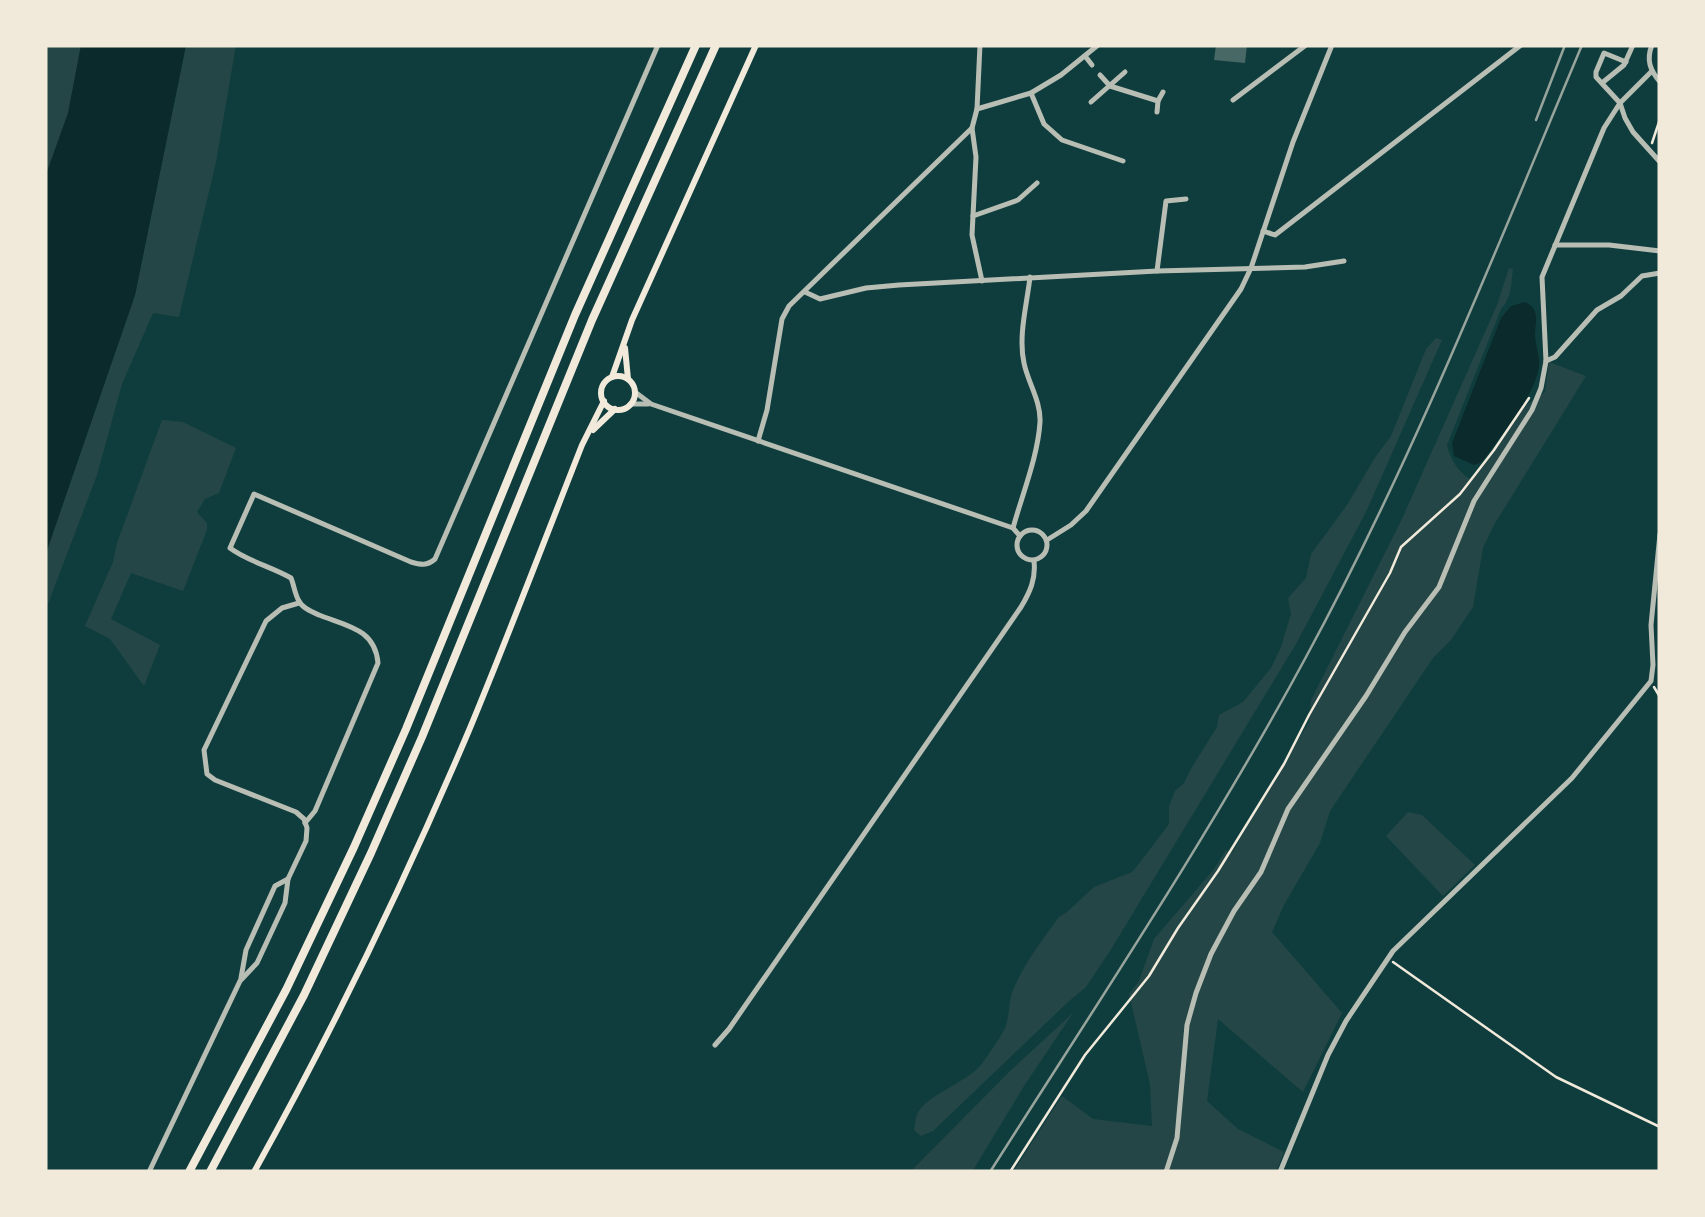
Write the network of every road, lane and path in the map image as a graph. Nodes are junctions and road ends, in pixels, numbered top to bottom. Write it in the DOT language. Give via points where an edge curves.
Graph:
graph roads {
  1 [pos="658,45"];
  2 [pos="696,45"];
  3 [pos="716,45"];
  4 [pos="756,45"];
  5 [pos="980,45"];
  6 [pos="1098,45"];
  7 [pos="1306,45"];
  8 [pos="1332,45"];
  9 [pos="1521,45"];
  10 [pos="1633,45"];
  11 [pos="1652,45"];
  12 [pos="1085,56"];
  13 [pos="1626,62"];
  14 [pos="1092,65"];
  15 [pos="1652,71"];
  16 [pos="1125,72"];
  17 [pos="1100,75"];
  18 [pos="1660,82"];
  19 [pos="1602,84"];
  20 [pos="1110,86"];
  21 [pos="1163,92"];
  22 [pos="1031,93"];
  23 [pos="1233,100"];
  24 [pos="1158,101"];
  25 [pos="1091,102"];
  26 [pos="1620,103"];
  27 [pos="977,109"];
  28 [pos="1158,112"];
  29 [pos="1660,119"];
  30 [pos="972,128"];
  31 [pos="1648,148"];
  32 [pos="1122,162"];
  33 [pos="1660,162"];
  34 [pos="1036,184"];
  35 [pos="1186,199"];
  36 [pos="973,216"];
  37 [pos="1263,232"];
  38 [pos="1555,245"];
  39 [pos="1660,251"];
  40 [pos="1344,261"];
  41 [pos="1250,268"];
  42 [pos="1157,271"];
  43 [pos="1660,273"];
  44 [pos="1030,277"];
  45 [pos="982,281"];
  46 [pos="805,292"];
  47 [pos="625,342"];
  48 [pos="1546,361"];
  49 [pos="612,377"];
  50 [pos="628,379"];
  51 [pos="635,392"];
  52 [pos="1529,398"];
  53 [pos="604,402"];
  54 [pos="630,404"];
  55 [pos="650,404"];
  56 [pos="615,409"];
  57 [pos="588,434"];
  58 [pos="758,440"];
  59 [pos="1013,528"];
  60 [pos="1660,534"];
  61 [pos="1020,536"];
  62 [pos="1047,540"];
  63 [pos="1034,561"];
  64 [pos="299,603"];
  65 [pos="1660,659"];
  66 [pos="1653,664"];
  67 [pos="1651,681"];
  68 [pos="1660,697"];
  69 [pos="306,823"];
  70 [pos="288,879"];
  71 [pos="1388,958"];
  72 [pos="240,981"];
  73 [pos="715,1046"];
  74 [pos="1660,1127"];
  75 [pos="150,1172"];
  76 [pos="190,1172"];
  77 [pos="210,1172"];
  78 [pos="254,1172"];
  79 [pos="1010,1172"];
  80 [pos="1166,1172"];
  81 [pos="1280,1172"];
  1 -- 64 [label="street" via="435,559 410,562 254,494 230,548 291,578"];
  2 -- 76 [label="highway" via="354,847"];
  3 -- 77 [label="highway" via="592,320 384,823"];
  4 -- 47 [label="main road"];
  5 -- 27 [label="street"];
  6 -- 12 [label="street"];
  7 -- 23 [label="street"];
  8 -- 37 [label="street"];
  9 -- 37 [label="street" via="1275,236"];
  10 -- 13 [label="street"];
  11 -- 15 [label="street"];
  12 -- 14 [label="street"];
  12 -- 22 [label="street"];
  13 -- 19 [label="street"];
  13 -- 19 [label="street" via="1604,54 1595,74"];
  15 -- 18 [label="street"];
  15 -- 26 [label="street"];
  16 -- 20 [label="street"];
  17 -- 20 [label="street"];
  19 -- 26 [label="street"];
  20 -- 24 [label="street"];
  20 -- 25 [label="street"];
  21 -- 24 [label="street"];
  22 -- 27 [label="street"];
  22 -- 32 [label="street" via="1044,124 1062,140"];
  24 -- 28 [label="street"];
  26 -- 31 [label="street"];
  26 -- 38 [label="street"];
  27 -- 30 [label="street"];
  29 -- 31 [label="path"];
  30 -- 36 [label="street"];
  30 -- 46 [label="street"];
  31 -- 33 [label="street"];
  34 -- 36 [label="street" via="1018,200"];
  35 -- 42 [label="street" via="1166,201"];
  36 -- 45 [label="street"];
  37 -- 41 [label="street"];
  38 -- 39 [label="street"];
  38 -- 48 [label="street" via="1542,277"];
  40 -- 41 [label="street"];
  41 -- 42 [label="street"];
  41 -- 62 [label="street" via="1086,511"];
  42 -- 44 [label="street"];
  43 -- 48 [label="street" via="1642,276 1597,310"];
  44 -- 45 [label="street"];
  44 -- 59 [label="street" via="1023,362 1040,419"];
  45 -- 46 [label="street" via="866,288 820,299"];
  46 -- 58 [label="street" via="782,319"];
  47 -- 49 [label="main road"];
  47 -- 50 [label="main road"];
  48 -- 80 [label="street" via="1532,410 1474,502 1439,587 1296,796 1262,872 1212,954 1188,1025 1177,1138"];
  49 -- 50 [label="main road"];
  49 -- 53 [label="main road" via="602,387"];
  50 -- 51 [label="main road"];
  51 -- 54 [label="main road"];
  51 -- 55 [label="street"];
  52 -- 79 [label="path" via="1460,494 1401,547 1218,871"];
  53 -- 56 [label="main road"];
  53 -- 57 [label="main road"];
  54 -- 55 [label="street"];
  54 -- 56 [label="main road"];
  55 -- 58 [label="street"];
  56 -- 57 [label="main road"];
  57 -- 78 [label="main road" via="414,856"];
  58 -- 59 [label="street"];
  59 -- 61 [label="street"];
  60 -- 66 [label="street"];
  61 -- 62 [label="street" via="1033,530"];
  61 -- 63 [label="street" via="1018,552"];
  62 -- 63 [label="street" via="1046,554"];
  63 -- 73 [label="street" via="1021,607"];
  64 -- 69 [label="street" via="370,638 378,663"];
  64 -- 69 [label="street" via="266,621 204,760 215,780 296,812"];
  65 -- 66 [label="street"];
  66 -- 67 [label="street"];
  67 -- 68 [label="path"];
  67 -- 71 [label="street" via="1572,778"];
  69 -- 70 [label="street" via="306,841"];
  70 -- 72 [label="street" via="285,903 257,963"];
  70 -- 72 [label="street" via="275,886 246,950"];
  71 -- 74 [label="path" via="1556,1078"];
  71 -- 81 [label="street" via="1328,1055"];
  72 -- 75 [label="street"];
}
